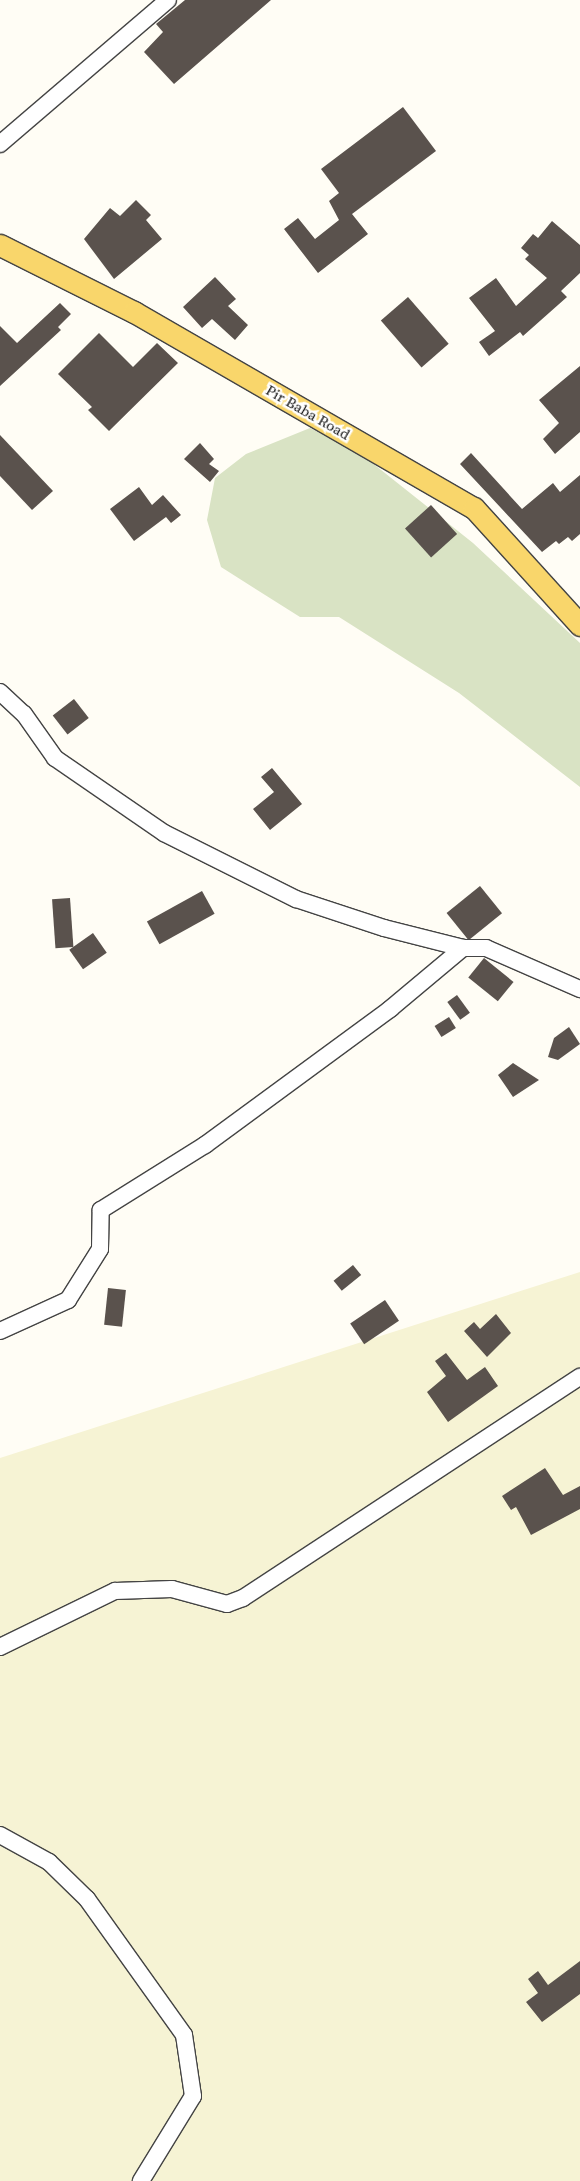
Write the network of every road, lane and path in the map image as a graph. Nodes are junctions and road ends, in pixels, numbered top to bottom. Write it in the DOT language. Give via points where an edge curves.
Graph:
graph roads {
  1 [pos="168,0"];
  2 [pos="0,144"];
  3 [pos="0,245"];
  4 [pos="580,625"];
  5 [pos="0,692"];
  6 [pos="463,948"];
  7 [pos="580,989"];
  8 [pos="0,1331"];
  9 [pos="580,1377"];
  10 [pos="0,1648"];
  11 [pos="0,1835"];
  12 [pos="141,2181"];
  1 -- 2 [label="street"];
  3 -- 4 [label="main road, Pir Baba Road" via="134,312 474,508"];
  5 -- 6 [label="street" via="24,714 55,758 164,833 296,899"];
  6 -- 7 [label="street" via="486,948"];
  6 -- 8 [label="street" via="390,1009 205,1144 101,1210 100,1249 68,1300"];
  9 -- 10 [label="street" via="243,1598 227,1604 172,1589 116,1592"];
  11 -- 12 [label="street" via="49,1862 87,1899 184,2035 193,2096"];
}
